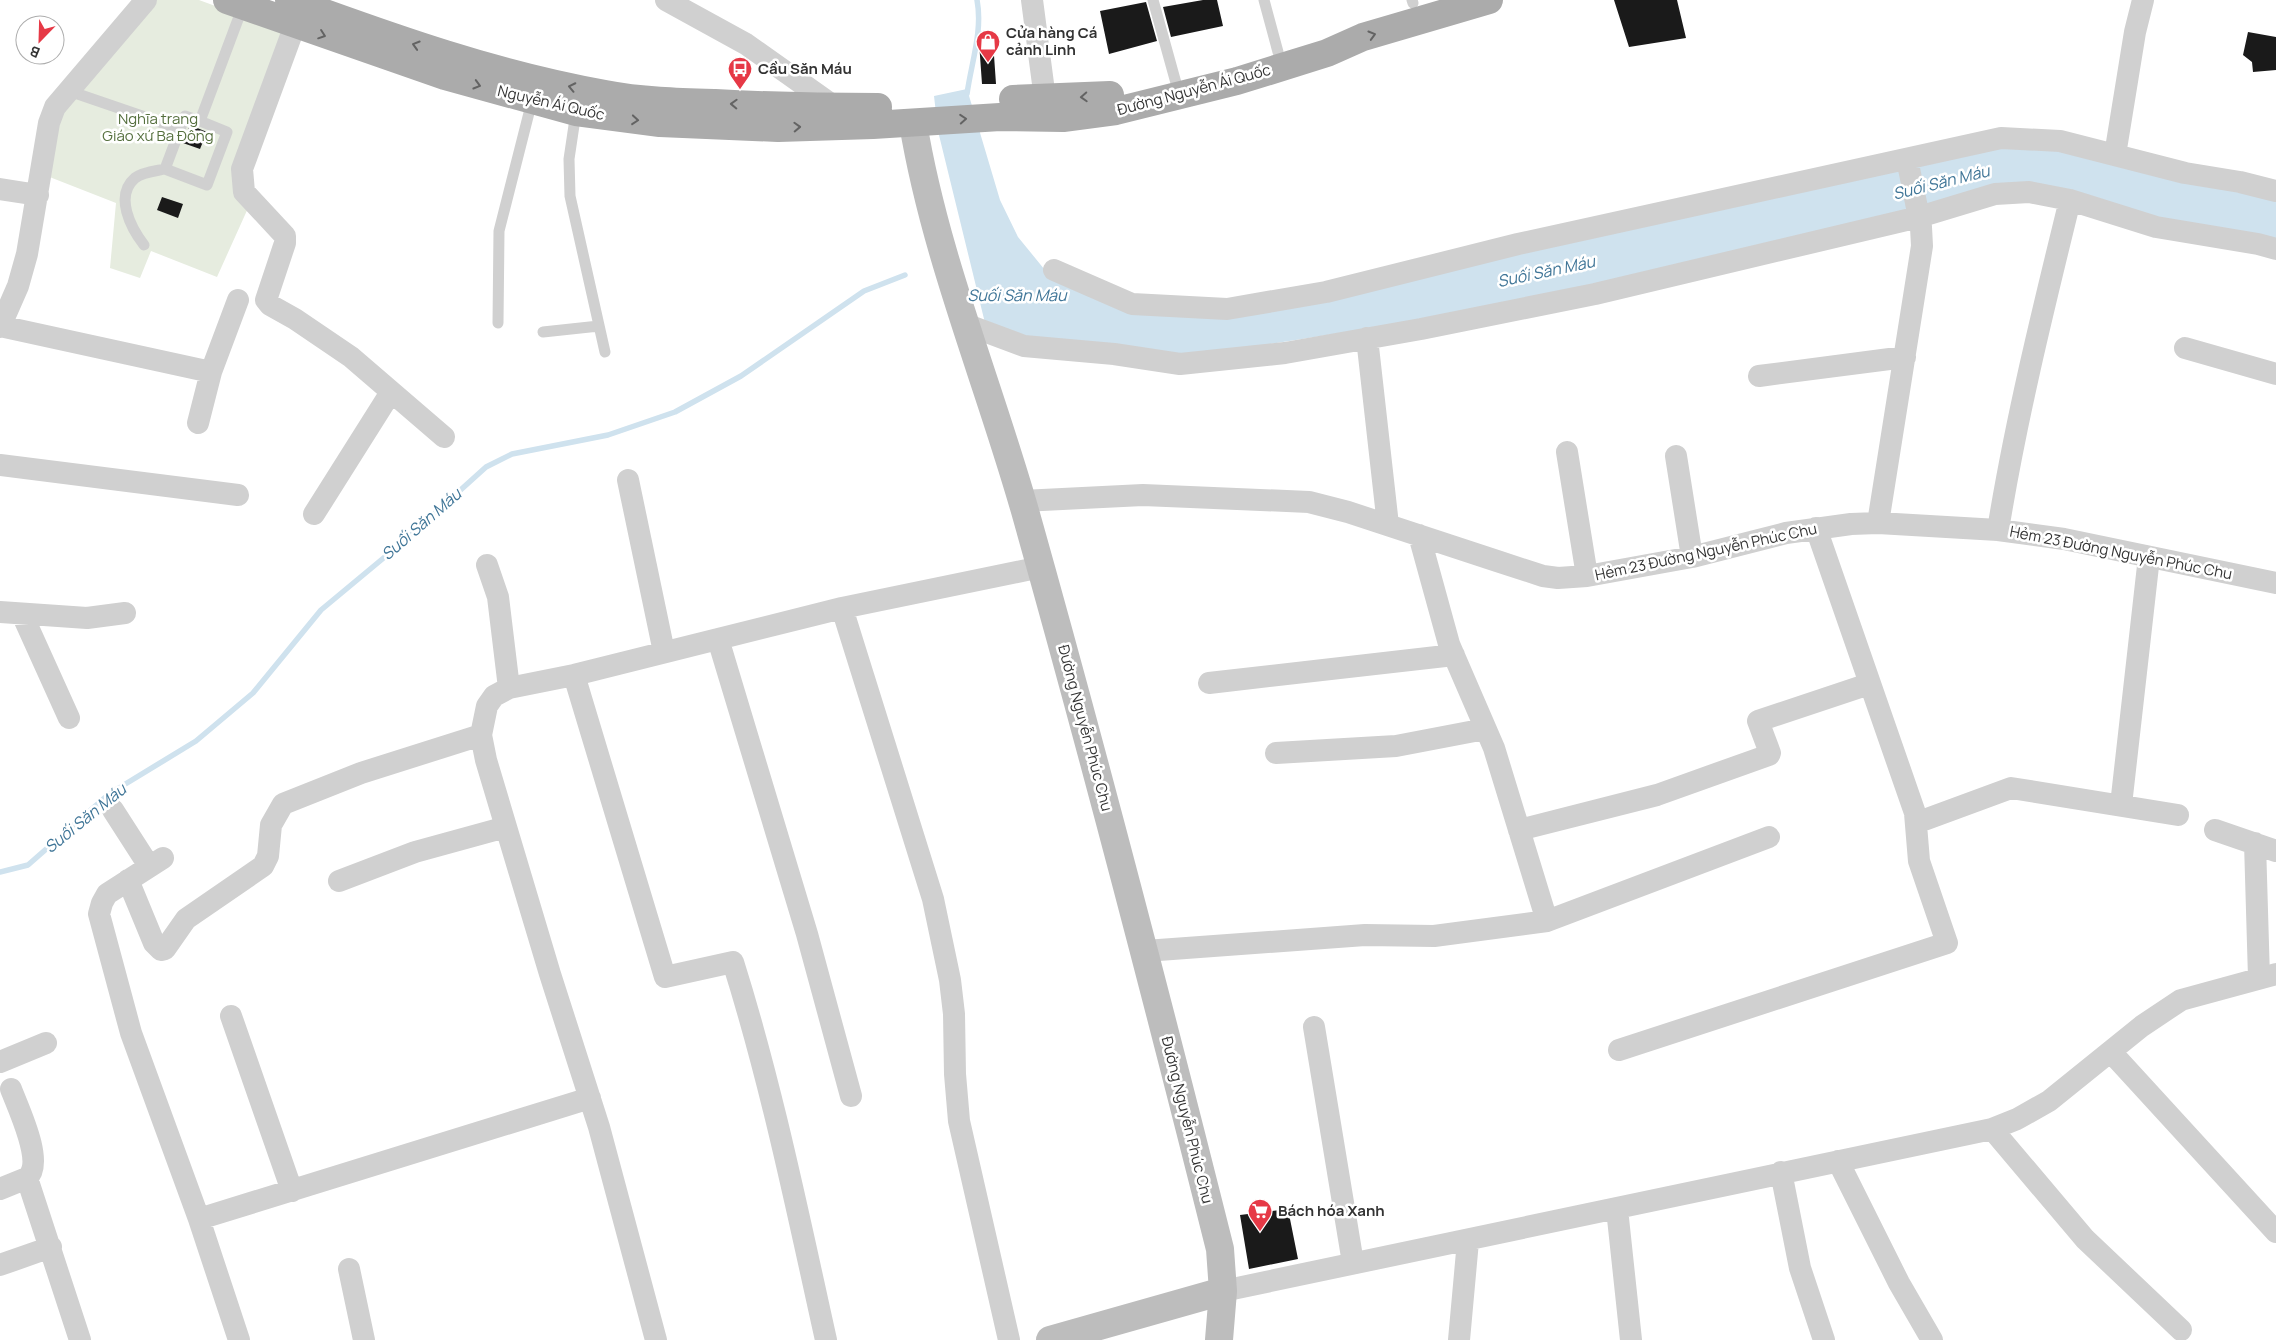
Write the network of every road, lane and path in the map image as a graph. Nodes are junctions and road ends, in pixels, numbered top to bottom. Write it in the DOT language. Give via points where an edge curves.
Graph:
graph roads {
  1 [pos="146,0"];
  2 [pos="666,0"];
  3 [pos="1032,0"];
  4 [pos="1153,0"];
  5 [pos="1264,0"];
  6 [pos="1489,0"];
  7 [pos="2143,0"];
  8 [pos="235,3"];
  9 [pos="692,5"];
  10 [pos="1412,9"];
  11 [pos="292,13"];
  12 [pos="1278,52"];
  13 [pos="1176,83"];
  14 [pos="69,91"];
  15 [pos="1045,99"];
  16 [pos="532,101"];
  17 [pos="835,107"];
  18 [pos="998,108"];
  19 [pos="576,112"];
  20 [pos="912,116"];
  21 [pos="200,121"];
  22 [pos="180,129"];
  23 [pos="2115,155"];
  24 [pos="1907,158"];
  25 [pos="165,169"];
  26 [pos="0,189"];
  27 [pos="2276,191"];
  28 [pos="38,195"];
  29 [pos="2070,200"];
  30 [pos="1919,217"];
  31 [pos="144,245"];
  32 [pos="2276,250"];
  33 [pos="1054,270"];
  34 [pos="238,300"];
  35 [pos="498,323"];
  36 [pos="965,324"];
  37 [pos="0,326"];
  38 [pos="599,326"];
  39 [pos="543,332"];
  40 [pos="1368,338"];
  41 [pos="2185,348"];
  42 [pos="605,352"];
  43 [pos="1905,357"];
  44 [pos="211,372"];
  45 [pos="2276,374"];
  46 [pos="1759,376"];
  47 [pos="391,392"];
  48 [pos="198,423"];
  49 [pos="444,437"];
  50 [pos="1567,452"];
  51 [pos="1676,456"];
  52 [pos="0,465"];
  53 [pos="628,480"];
  54 [pos="238,495"];
  55 [pos="1022,500"];
  56 [pos="314,514"];
  57 [pos="1878,523"];
  58 [pos="1388,524"];
  59 [pos="1816,528"];
  60 [pos="1998,530"];
  61 [pos="1419,535"];
  62 [pos="1692,557"];
  63 [pos="2149,557"];
  64 [pos="487,565"];
  65 [pos="1041,567"];
  66 [pos="1586,576"];
  67 [pos="2276,583"];
  68 [pos="842,608"];
  69 [pos="0,612"];
  70 [pos="125,613"];
  71 [pos="22,614"];
  72 [pos="718,639"];
  73 [pos="664,652"];
  74 [pos="1454,655"];
  75 [pos="574,675"];
  76 [pos="1210,683"];
  77 [pos="1869,684"];
  78 [pos="509,688"];
  79 [pos="69,718"];
  80 [pos="1485,729"];
  81 [pos="481,735"];
  82 [pos="1276,753"];
  83 [pos="2121,805"];
  84 [pos="113,810"];
  85 [pos="2178,815"];
  86 [pos="1916,823"];
  87 [pos="506,827"];
  88 [pos="1519,830"];
  89 [pos="2215,830"];
  90 [pos="1769,837"];
  91 [pos="2255,843"];
  92 [pos="2276,851"];
  93 [pos="128,880"];
  94 [pos="339,881"];
  95 [pos="1548,921"];
  96 [pos="1145,951"];
  97 [pos="2270,979"];
  98 [pos="231,1016"];
  99 [pos="1314,1027"];
  100 [pos="46,1043"];
  101 [pos="1619,1050"];
  102 [pos="2111,1052"];
  103 [pos="0,1062"];
  104 [pos="11,1089"];
  105 [pos="850,1096"];
  106 [pos="590,1098"];
  107 [pos="1992,1129"];
  108 [pos="1838,1161"];
  109 [pos="1781,1172"];
  110 [pos="27,1178"];
  111 [pos="0,1189"];
  112 [pos="292,1191"];
  113 [pos="1617,1209"];
  114 [pos="199,1219"];
  115 [pos="2276,1232"];
  116 [pos="1468,1241"];
  117 [pos="51,1247"];
  118 [pos="1353,1263"];
  119 [pos="0,1265"];
  120 [pos="349,1269"];
  121 [pos="1224,1291"];
  122 [pos="2181,1330"];
  123 [pos="1223,1338"];
  124 [pos="80,1340"];
  125 [pos="239,1340"];
  126 [pos="364,1340"];
  127 [pos="656,1340"];
  128 [pos="826,1340"];
  129 [pos="1009,1340"];
  130 [pos="1050,1340"];
  131 [pos="1459,1340"];
  132 [pos="1631,1340"];
  133 [pos="1824,1340"];
  134 [pos="1932,1340"];
  1 -- 14 [label="street"];
  2 -- 9 [label="street"];
  3 -- 15 [label="street"];
  4 -- 13 [label="lane"];
  5 -- 12 [label="lane"];
  6 -- 10 [label="main road, Đường Nguyễn Ái Quốc"];
  7 -- 23 [label="street" via="2134,32"];
  8 -- 11 [label="main road, Nguyễn Ái Quốc"];
  8 -- 21 [label="lane"];
  9 -- 17 [label="street"];
  10 -- 12 [label="main road, Đường Nguyễn Ái Quốc" via="1356,20"];
  18 -- 10 [label="main road, Đường Nguyễn Ái Quốc, one-way" via="1063,118 1116,111 1327,53"];
  11 -- 16 [label="main road, Nguyễn Ái Quốc, one-way" via="445,76"];
  17 -- 11 [label="main road, Nguyễn Ái Quốc, one-way" via="684,102 607,95 516,75 394,38"];
  11 -- 47 [label="street" via="241,178 244,192 285,236 266,300 270,306 351,357"];
  12 -- 13 [label="main road, Đường Nguyễn Ái Quốc"];
  13 -- 15 [label="main road, Đường Nguyễn Ái Quốc, one-way" via="1138,91"];
  14 -- 22 [label="lane"];
  14 -- 28 [label="street" via="55,107 49,124"];
  15 -- 18 [label="main road, Đường Nguyễn Ái Quốc"];
  16 -- 19 [label="main road, Nguyễn Ái Quốc"];
  16 -- 35 [label="lane" via="499,231"];
  17 -- 20 [label="main road, Đường Nguyễn Ái Quốc"];
  18 -- 20 [label="main road, Đường Nguyễn Ái Quốc"];
  19 -- 20 [label="main road, Nguyễn Ái Quốc, one-way" via="617,119 778,128"];
  19 -- 38 [label="lane" via="568,176 570,196"];
  20 -- 36 [label="street, Đường Nguyễn Phúc Chu" via="932,216"];
  21 -- 22 [label="lane" via="185,116"];
  21 -- 25 [label="lane" via="227,132 207,185"];
  22 -- 25 [label="lane"];
  23 -- 24 [label="street" via="2060,141 2001,138"];
  23 -- 27 [label="street" via="2184,174"];
  24 -- 30 [label="street"];
  24 -- 33 [label="street" via="1518,244 1326,292 1227,309 1132,304"];
  25 -- 31 [label="lane" via="140,175 128,190 126,212"];
  26 -- 28 [label="street"];
  28 -- 37 [label="street" via="18,286"];
  29 -- 30 [label="street" via="2029,192 1995,194"];
  29 -- 32 [label="street" via="2156,227 2258,244"];
  29 -- 60 [label="street" via="2029,366"];
  30 -- 40 [label="street" via="1595,294"];
  30 -- 43 [label="street" via="1922,246"];
  34 -- 44 [label="street"];
  36 -- 40 [label="street" via="1024,346 1180,364 1285,353"];
  36 -- 55 [label="street, Đường Nguyễn Phúc Chu"];
  37 -- 44 [label="street"];
  38 -- 39 [label="lane"];
  38 -- 42 [label="lane"];
  40 -- 58 [label="street"];
  41 -- 45 [label="street"];
  43 -- 46 [label="street"];
  43 -- 57 [label="street"];
  44 -- 48 [label="street"];
  47 -- 49 [label="street"];
  47 -- 56 [label="street"];
  50 -- 66 [label="street"];
  51 -- 62 [label="street"];
  52 -- 54 [label="street"];
  53 -- 73 [label="street"];
  55 -- 58 [label="street, Hẻm 23 Đường Nguyễn Phúc Chu" via="1142,495 1271,499 1309,502"];
  55 -- 65 [label="street, Đường Nguyễn Phúc Chu"];
  57 -- 59 [label="street, Hẻm 23 Đường Nguyễn Phúc Chu"];
  57 -- 60 [label="street, Hẻm 23 Đường Nguyễn Phúc Chu"];
  58 -- 61 [label="street, Hẻm 23 Đường Nguyễn Phúc Chu"];
  59 -- 62 [label="street, Hẻm 23 Đường Nguyễn Phúc Chu"];
  59 -- 77 [label="street"];
  60 -- 63 [label="street, Hẻm 23 Đường Nguyễn Phúc Chu" via="2064,539"];
  61 -- 66 [label="street, Hẻm 23 Đường Nguyễn Phúc Chu" via="1543,576"];
  61 -- 74 [label="street"];
  62 -- 66 [label="street, Hẻm 23 Đường Nguyễn Phúc Chu"];
  63 -- 67 [label="street, Hẻm 23 Đường Nguyễn Phúc Chu"];
  63 -- 83 [label="street"];
  64 -- 78 [label="street" via="498,597"];
  65 -- 68 [label="street"];
  65 -- 96 [label="street, Đường Nguyễn Phúc Chu"];
  68 -- 72 [label="street"];
  68 -- 129 [label="street" via="933,899 954,1014 959,1121"];
  69 -- 71 [label="street"];
  70 -- 71 [label="street" via="87,618"];
  71 -- 79 [label="street"];
  72 -- 73 [label="street"];
  72 -- 105 [label="street" via="807,934"];
  73 -- 75 [label="street"];
  74 -- 76 [label="street"];
  74 -- 80 [label="street"];
  75 -- 78 [label="street"];
  75 -- 128 [label="street" via="665,977 733,962 789,1177"];
  77 -- 86 [label="street"];
  77 -- 88 [label="street" via="1758,721 1769,755 1657,795"];
  78 -- 81 [label="street" via="494,696 487,706"];
  80 -- 82 [label="street" via="1396,746"];
  80 -- 88 [label="street"];
  81 -- 87 [label="street"];
  81 -- 93 [label="street" via="361,773 283,804 271,825 268,856 263,866 186,919 165,950 154,943"];
  83 -- 85 [label="street"];
  83 -- 86 [label="street" via="2011,788"];
  84 -- 93 [label="street" via="156,862"];
  86 -- 101 [label="street" via="1919,861 1947,943"];
  87 -- 94 [label="street" via="416,852"];
  87 -- 106 [label="street"];
  88 -- 95 [label="street"];
  89 -- 91 [label="street"];
  90 -- 95 [label="street"];
  91 -- 92 [label="street"];
  91 -- 97 [label="street"];
  93 -- 114 [label="street" via="107,894 99,914 131,1033"];
  95 -- 96 [label="street" via="1434,936 1365,935"];
  96 -- 121 [label="street, Đường Nguyễn Phúc Chu" via="1220,1249"];
  97 -- 102 [label="street" via="2181,1000"];
  98 -- 112 [label="street"];
  99 -- 118 [label="street"];
  100 -- 103 [label="street"];
  102 -- 107 [label="street" via="2049,1100 2018,1119"];
  102 -- 115 [label="street"];
  104 -- 110 [label="street" via="33,1151 34,1167"];
  106 -- 112 [label="street"];
  106 -- 127 [label="street"];
  107 -- 108 [label="street"];
  107 -- 122 [label="street" via="2085,1239"];
  108 -- 109 [label="street"];
  108 -- 134 [label="street" via="1899,1283"];
  109 -- 113 [label="street"];
  109 -- 133 [label="street" via="1800,1268"];
  110 -- 111 [label="street"];
  110 -- 117 [label="street"];
  112 -- 114 [label="street"];
  113 -- 116 [label="street"];
  113 -- 132 [label="street"];
  114 -- 125 [label="street"];
  116 -- 118 [label="street"];
  116 -- 131 [label="street"];
  117 -- 119 [label="street"];
  117 -- 124 [label="street"];
  118 -- 121 [label="street"];
  120 -- 126 [label="street"];
  121 -- 123 [label="street, Đường Nguyễn Phúc Chu"];
  121 -- 130 [label="street"];
}
